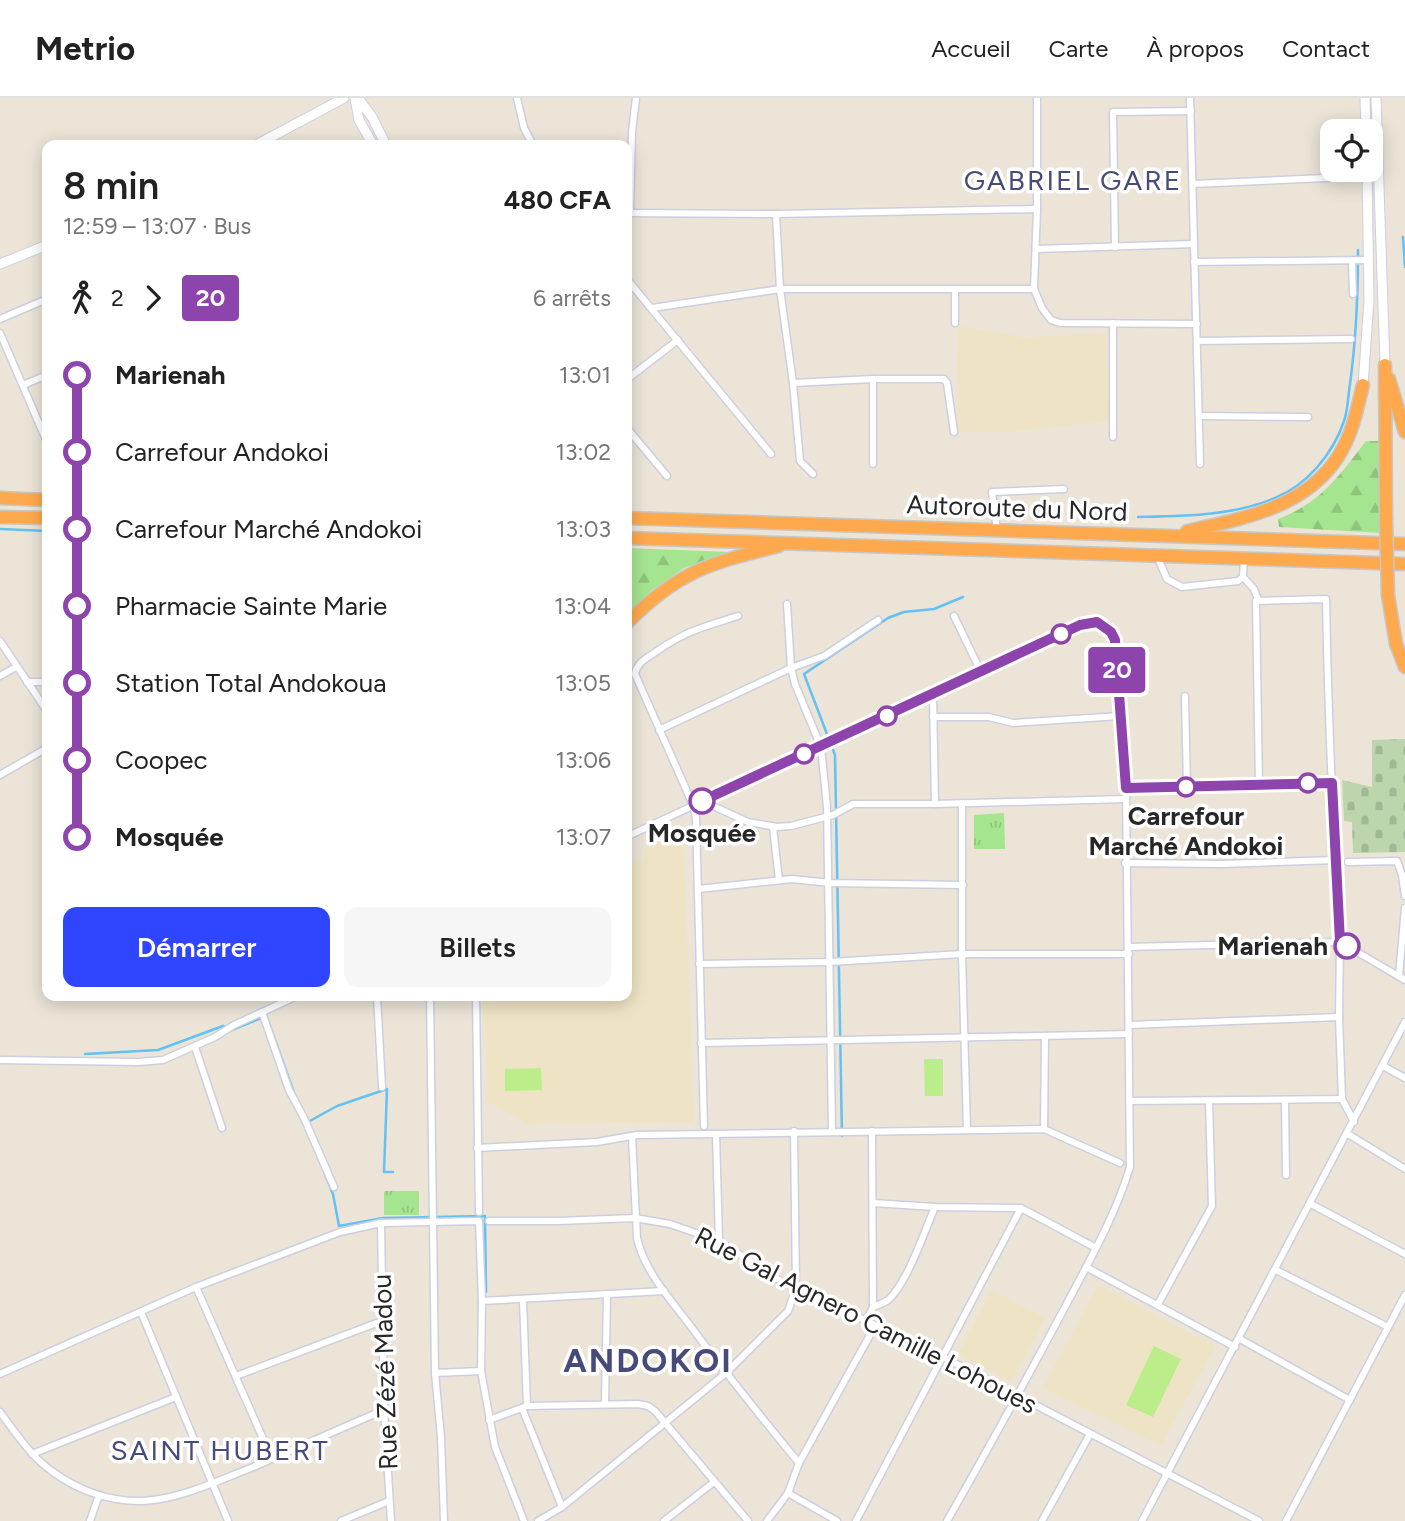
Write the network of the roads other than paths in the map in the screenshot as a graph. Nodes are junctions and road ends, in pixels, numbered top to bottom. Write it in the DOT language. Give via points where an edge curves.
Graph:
graph roads {
  1 [pos="344,98"];
  2 [pos="356,98"];
  3 [pos="517,98"];
  4 [pos="636,98"];
  5 [pos="1037,98"];
  6 [pos="1190,98"];
  7 [pos="1365,98"];
  8 [pos="1376,98"];
  9 [pos="1191,111"];
  10 [pos="1366,119"];
  11 [pos="1377,119"];
  12 [pos="265,140"];
  13 [pos="370,140"];
  14 [pos="384,140"];
  15 [pos="530,140"];
  16 [pos="632,140"];
  17 [pos="1320,176"];
  18 [pos="1367,182"];
  19 [pos="1379,182"];
  20 [pos="1193,184"];
  21 [pos="1037,209"];
  22 [pos="632,213"];
  23 [pos="776,214"];
  24 [pos="1193,244"];
  25 [pos="42,247"];
  26 [pos="1115,247"];
  27 [pos="1036,249"];
  28 [pos="1366,260"];
  29 [pos="1353,261"];
  30 [pos="1194,262"];
  31 [pos="0,264"];
  32 [pos="632,285"];
  33 [pos="780,289"];
  34 [pos="955,289"];
  35 [pos="1034,289"];
  36 [pos="1353,294"];
  37 [pos="42,301"];
  38 [pos="652,308"];
  39 [pos="0,318"];
  40 [pos="955,323"];
  41 [pos="1113,323"];
  42 [pos="1197,324"];
  43 [pos="0,333"];
  44 [pos="1351,339"];
  45 [pos="678,340"];
  46 [pos="1198,341"];
  47 [pos="1385,365"];
  48 [pos="632,375"];
  49 [pos="42,377"];
  50 [pos="873,379"];
  51 [pos="793,383"];
  52 [pos="23,385"];
  53 [pos="1363,385"];
  54 [pos="1199,416"];
  55 [pos="1308,417"];
  56 [pos="42,430"];
  57 [pos="954,432"];
  58 [pos="1405,432"];
  59 [pos="632,434"];
  60 [pos="1113,437"];
  61 [pos="771,454"];
  62 [pos="873,464"];
  63 [pos="1200,464"];
  64 [pos="813,474"];
  65 [pos="667,476"];
  66 [pos="1064,489"];
  67 [pos="0,498"];
  68 [pos="42,500"];
  69 [pos="0,517"];
  70 [pos="42,518"];
  71 [pos="632,518"];
  72 [pos="997,530"];
  73 [pos="1170,535"];
  74 [pos="632,538"];
  75 [pos="794,542"];
  76 [pos="1405,544"];
  77 [pos="1157,556"];
  78 [pos="1244,559"];
  79 [pos="1404,564"];
  80 [pos="1243,577"];
  81 [pos="1258,600"];
  82 [pos="787,604"];
  83 [pos="738,616"];
  84 [pos="954,616"];
  85 [pos="632,618"];
  86 [pos="878,620"];
  87 [pos="0,640"];
  88 [pos="16,667"];
  89 [pos="1405,667"];
  90 [pos="791,668"];
  91 [pos="981,672"];
  92 [pos="0,676"];
  93 [pos="27,682"];
  94 [pos="42,682"];
  95 [pos="933,694"];
  96 [pos="1185,696"];
  97 [pos="42,704"];
  98 [pos="1120,716"];
  99 [pos="933,717"];
  100 [pos="659,730"];
  101 [pos="821,747"];
  102 [pos="42,751"];
  103 [pos="0,775"];
  104 [pos="1332,783"];
  105 [pos="1259,784"];
  106 [pos="1187,787"];
  107 [pos="1126,788"];
  108 [pos="1126,799"];
  109 [pos="702,801"];
  110 [pos="962,803"];
  111 [pos="935,804"];
  112 [pos="693,805"];
  113 [pos="827,816"];
  114 [pos="774,827"];
  115 [pos="632,834"];
  116 [pos="1335,860"];
  117 [pos="1348,862"];
  118 [pos="1125,863"];
  119 [pos="1404,876"];
  120 [pos="779,880"];
  121 [pos="830,883"];
  122 [pos="963,885"];
  123 [pos="698,889"];
  124 [pos="1405,896"];
  125 [pos="1405,908"];
  126 [pos="1340,942"];
  127 [pos="1128,951"];
  128 [pos="962,954"];
  129 [pos="830,962"];
  130 [pos="699,964"];
  131 [pos="1402,978"];
  132 [pos="286,1001"];
  133 [pos="377,1001"];
  134 [pos="430,1001"];
  135 [pos="476,1001"];
  136 [pos="262,1012"];
  137 [pos="1339,1017"];
  138 [pos="1405,1022"];
  139 [pos="1129,1025"];
  140 [pos="1129,1034"];
  141 [pos="1045,1036"];
  142 [pos="965,1037"];
  143 [pos="831,1041"];
  144 [pos="701,1043"];
  145 [pos="195,1047"];
  146 [pos="0,1060"];
  147 [pos="1383,1066"];
  148 [pos="1405,1078"];
  149 [pos="382,1087"];
  150 [pos="1342,1099"];
  151 [pos="1130,1101"];
  152 [pos="1209,1101"];
  153 [pos="1285,1101"];
  154 [pos="1354,1122"];
  155 [pos="704,1126"];
  156 [pos="222,1128"];
  157 [pos="1044,1129"];
  158 [pos="832,1130"];
  159 [pos="967,1130"];
  160 [pos="794,1131"];
  161 [pos="872,1131"];
  162 [pos="716,1134"];
  163 [pos="1348,1134"];
  164 [pos="632,1137"];
  165 [pos="477,1149"];
  166 [pos="1120,1163"];
  167 [pos="1405,1169"];
  168 [pos="1286,1175"];
  169 [pos="334,1187"];
  170 [pos="873,1203"];
  171 [pos="1311,1204"];
  172 [pos="935,1207"];
  173 [pos="1021,1208"];
  174 [pos="479,1212"];
  175 [pos="635,1218"];
  176 [pos="489,1221"];
  177 [pos="434,1222"];
  178 [pos="381,1223"];
  179 [pos="719,1241"];
  180 [pos="1096,1248"];
  181 [pos="1405,1254"];
  182 [pos="1086,1267"];
  183 [pos="1276,1270"];
  184 [pos="196,1287"];
  185 [pos="796,1289"];
  186 [pos="664,1291"];
  187 [pos="607,1294"];
  188 [pos="1404,1299"];
  189 [pos="523,1300"];
  190 [pos="482,1301"];
  191 [pos="1158,1304"];
  192 [pos="873,1307"];
  193 [pos="141,1312"];
  194 [pos="382,1321"];
  195 [pos="866,1321"];
  196 [pos="876,1326"];
  197 [pos="1388,1327"];
  198 [pos="1240,1339"];
  199 [pos="1236,1347"];
  200 [pos="943,1357"];
  201 [pos="481,1371"];
  202 [pos="435,1373"];
  203 [pos="726,1373"];
  204 [pos="0,1374"];
  205 [pos="236,1376"];
  206 [pos="1019,1396"];
  207 [pos="176,1397"];
  208 [pos="1350,1400"];
  209 [pos="605,1403"];
  210 [pos="525,1407"];
  211 [pos="384,1410"];
  212 [pos="0,1412"];
  213 [pos="489,1420"];
  214 [pos="665,1423"];
  215 [pos="1090,1434"];
  216 [pos="32,1454"];
  217 [pos="272,1459"];
  218 [pos="799,1463"];
  219 [pos="1167,1474"];
  220 [pos="714,1482"];
  221 [pos="212,1484"];
  222 [pos="788,1493"];
  223 [pos="99,1495"];
  224 [pos="389,1501"];
  225 [pos="562,1507"];
  226 [pos="90,1521"];
  227 [pos="228,1521"];
  228 [pos="341,1521"];
  229 [pos="391,1521"];
  230 [pos="444,1521"];
  231 [pos="524,1521"];
  232 [pos="538,1521"];
  233 [pos="664,1521"];
  234 [pos="748,1521"];
  235 [pos="767,1521"];
  236 [pos="837,1521"];
  237 [pos="856,1521"];
  238 [pos="947,1521"];
  239 [pos="1042,1521"];
  240 [pos="1142,1521"];
  241 [pos="1259,1521"];
  242 [pos="1286,1521"];
  1 -- 12 [label="main road"];
  2 -- 13 [label="main road" via="359,120"];
  2 -- 14 [label="main road"];
  3 -- 15 [label="street"];
  4 -- 16 [label="street"];
  5 -- 21 [label="street"];
  6 -- 9 [label="street"];
  7 -- 10 [label="main road"];
  8 -- 11 [label="main road"];
  9 -- 20 [label="street"];
  9 -- 26 [label="street" via="1113,112"];
  17 -- 20 [label="street"];
  18 -- 28 [label="main road"];
  19 -- 47 [label="main road"];
  20 -- 24 [label="street"];
  21 -- 23 [label="street"];
  21 -- 27 [label="street"];
  22 -- 23 [label="street"];
  23 -- 33 [label="street"];
  24 -- 26 [label="street"];
  24 -- 30 [label="street"];
  25 -- 31 [label="main road"];
  26 -- 27 [label="street"];
  27 -- 35 [label="street"];
  28 -- 29 [label="street"];
  28 -- 53 [label="main road" via="1369,306"];
  29 -- 30 [label="street"];
  29 -- 36 [label="street"];
  30 -- 42 [label="street"];
  32 -- 38 [label="street"];
  33 -- 34 [label="street"];
  33 -- 38 [label="street"];
  33 -- 51 [label="street"];
  34 -- 35 [label="street"];
  34 -- 40 [label="street"];
  35 -- 41 [label="street" via="1051,320"];
  37 -- 39 [label="street"];
  38 -- 45 [label="street"];
  41 -- 42 [label="street"];
  41 -- 60 [label="street"];
  42 -- 46 [label="street"];
  43 -- 52 [label="street"];
  44 -- 46 [label="street"];
  45 -- 48 [label="street"];
  45 -- 61 [label="street"];
  46 -- 54 [label="street"];
  47 -- 58 [label="highway"];
  47 -- 89 [label="highway, bridge" via="1388,595"];
  49 -- 52 [label="street"];
  50 -- 51 [label="street"];
  50 -- 57 [label="street" via="946,380"];
  50 -- 62 [label="street"];
  51 -- 64 [label="street" via="800,461"];
  52 -- 56 [label="street"];
  53 -- 73 [label="highway" via="1346,443 1323,476 1305,491 1258,514"];
  54 -- 55 [label="street"];
  54 -- 63 [label="street"];
  59 -- 65 [label="street"];
  66 -- 72 [label="street" via="992,492"];
  67 -- 68 [label="highway"];
  69 -- 70 [label="highway"];
  71 -- 72 [label="highway, Autoroute du Nord"];
  72 -- 73 [label="highway, Autoroute du Nord"];
  73 -- 76 [label="highway, Autoroute du Nord"];
  74 -- 75 [label="highway, Autoroute du Nord"];
  75 -- 77 [label="highway, Autoroute du Nord"];
  75 -- 85 [label="highway" via="687,573"];
  77 -- 78 [label="highway, Autoroute du Nord"];
  77 -- 80 [label="street" via="1167,579 1182,587"];
  78 -- 79 [label="highway, Autoroute du Nord"];
  78 -- 80 [label="street"];
  80 -- 81 [label="street"];
  81 -- 104 [label="street" via="1326,599"];
  81 -- 105 [label="street"];
  82 -- 90 [label="street"];
  83 -- 100 [label="street" via="680,635 638,664 636,678"];
  84 -- 91 [label="street"];
  86 -- 90 [label="street" via="824,656"];
  87 -- 88 [label="street"];
  88 -- 92 [label="street"];
  88 -- 93 [label="street"];
  90 -- 100 [label="street"];
  90 -- 101 [label="street"];
  91 -- 95 [label="street"];
  91 -- 98 [label="street" via="1080,625 1097,622 1115,640"];
  93 -- 94 [label="street"];
  93 -- 97 [label="street"];
  95 -- 99 [label="street"];
  95 -- 101 [label="street"];
  96 -- 106 [label="street"];
  98 -- 99 [label="street" via="1013,723 989,717"];
  98 -- 107 [label="street"];
  99 -- 111 [label="street"];
  100 -- 112 [label="street"];
  101 -- 109 [label="street"];
  101 -- 113 [label="street"];
  102 -- 103 [label="street"];
  104 -- 105 [label="street"];
  104 -- 116 [label="street"];
  105 -- 106 [label="street"];
  106 -- 107 [label="street"];
  107 -- 108 [label="street"];
  108 -- 110 [label="street"];
  108 -- 118 [label="street"];
  109 -- 112 [label="street"];
  109 -- 114 [label="street" via="748,822"];
  110 -- 111 [label="street"];
  110 -- 122 [label="street"];
  111 -- 113 [label="street" via="853,804"];
  112 -- 115 [label="street"];
  112 -- 123 [label="street"];
  113 -- 114 [label="street"];
  113 -- 121 [label="street"];
  114 -- 120 [label="street"];
  116 -- 118 [label="street"];
  116 -- 126 [label="street"];
  117 -- 119 [label="street" via="1396,860"];
  118 -- 127 [label="street"];
  119 -- 124 [label="street"];
  120 -- 121 [label="street"];
  120 -- 123 [label="street"];
  121 -- 122 [label="street"];
  121 -- 129 [label="street"];
  122 -- 128 [label="street"];
  123 -- 130 [label="street"];
  125 -- 131 [label="street"];
  126 -- 127 [label="street"];
  126 -- 131 [label="street"];
  126 -- 137 [label="street"];
  127 -- 128 [label="street"];
  127 -- 139 [label="street"];
  128 -- 129 [label="street"];
  128 -- 142 [label="street"];
  129 -- 130 [label="street"];
  129 -- 143 [label="street"];
  130 -- 144 [label="street"];
  132 -- 136 [label="street"];
  133 -- 149 [label="street"];
  134 -- 177 [label="street"];
  135 -- 165 [label="street"];
  136 -- 145 [label="street"];
  136 -- 169 [label="street" via="289,1090"];
  137 -- 139 [label="street"];
  137 -- 150 [label="street"];
  138 -- 147 [label="street"];
  139 -- 140 [label="street"];
  140 -- 141 [label="street"];
  140 -- 151 [label="street"];
  141 -- 142 [label="street"];
  141 -- 157 [label="street"];
  142 -- 143 [label="street"];
  142 -- 159 [label="street"];
  143 -- 144 [label="street"];
  143 -- 158 [label="street"];
  144 -- 155 [label="street"];
  145 -- 146 [label="street" via="148,1062"];
  145 -- 156 [label="street"];
  147 -- 148 [label="street"];
  147 -- 154 [label="street"];
  150 -- 153 [label="street"];
  150 -- 154 [label="street"];
  151 -- 152 [label="street"];
  151 -- 180 [label="street" via="1130,1167"];
  152 -- 153 [label="street"];
  152 -- 191 [label="street" via="1212,1206"];
  153 -- 168 [label="street"];
  154 -- 163 [label="street"];
  157 -- 159 [label="street"];
  157 -- 166 [label="street"];
  158 -- 160 [label="street"];
  158 -- 161 [label="street"];
  159 -- 161 [label="street"];
  160 -- 162 [label="street"];
  160 -- 185 [label="street"];
  161 -- 170 [label="street"];
  162 -- 164 [label="street"];
  162 -- 179 [label="street"];
  163 -- 167 [label="street"];
  163 -- 171 [label="street"];
  164 -- 165 [label="street"];
  164 -- 175 [label="street"];
  165 -- 174 [label="street"];
  170 -- 172 [label="street"];
  170 -- 192 [label="street"];
  171 -- 181 [label="street"];
  171 -- 183 [label="street"];
  172 -- 173 [label="street"];
  172 -- 192 [label="street" via="894,1293"];
  173 -- 180 [label="street"];
  173 -- 200 [label="street"];
  175 -- 176 [label="street, Rue Gal Agnero Camille Lohoues"];
  175 -- 179 [label="street, Rue Gal Agnero Camille Lohoues"];
  175 -- 186 [label="street" via="639,1251"];
  177 -- 178 [label="street"];
  177 -- 190 [label="street" via="479,1221"];
  177 -- 202 [label="street"];
  178 -- 184 [label="street" via="340,1231"];
  178 -- 194 [label="street, Rue Zézé Madou"];
  179 -- 185 [label="street, Rue Gal Agnero Camille Lohoues"];
  180 -- 182 [label="street"];
  182 -- 191 [label="street"];
  182 -- 206 [label="street"];
  183 -- 197 [label="street"];
  183 -- 198 [label="street"];
  184 -- 193 [label="street"];
  184 -- 205 [label="street"];
  185 -- 195 [label="street, Rue Gal Agnero Camille Lohoues"];
  185 -- 203 [label="street" via="788,1311"];
  186 -- 187 [label="street"];
  186 -- 203 [label="street"];
  187 -- 189 [label="street"];
  187 -- 209 [label="street"];
  188 -- 197 [label="street"];
  189 -- 190 [label="street"];
  189 -- 210 [label="street"];
  190 -- 201 [label="street"];
  191 -- 199 [label="street"];
  192 -- 195 [label="street"];
  193 -- 204 [label="street"];
  193 -- 207 [label="street"];
  194 -- 205 [label="street"];
  194 -- 211 [label="street, Rue Zézé Madou"];
  195 -- 196 [label="street, Rue Gal Agnero Camille Lohoues"];
  196 -- 200 [label="street, Rue Gal Agnero Camille Lohoues"];
  196 -- 218 [label="street"];
  197 -- 208 [label="street"];
  198 -- 199 [label="street"];
  198 -- 208 [label="street"];
  199 -- 219 [label="street"];
  200 -- 206 [label="street, Rue Gal Agnero Camille Lohoues"];
  200 -- 237 [label="street"];
  201 -- 202 [label="street"];
  201 -- 213 [label="street"];
  202 -- 230 [label="street"];
  203 -- 214 [label="street"];
  203 -- 218 [label="street"];
  205 -- 217 [label="street"];
  206 -- 215 [label="street, Rue Gal Agnero Camille Lohoues"];
  206 -- 238 [label="street"];
  207 -- 216 [label="street"];
  207 -- 221 [label="street"];
  208 -- 242 [label="street"];
  209 -- 210 [label="street"];
  209 -- 214 [label="street" via="643,1404"];
  210 -- 213 [label="street"];
  210 -- 225 [label="street"];
  211 -- 217 [label="street"];
  211 -- 224 [label="street, Rue Zézé Madou"];
  212 -- 216 [label="street"];
  213 -- 231 [label="street"];
  214 -- 220 [label="street"];
  214 -- 225 [label="street"];
  215 -- 219 [label="street, Rue Gal Agnero Camille Lohoues"];
  215 -- 239 [label="street"];
  216 -- 223 [label="street" via="67,1482"];
  217 -- 221 [label="street"];
  218 -- 222 [label="street"];
  219 -- 240 [label="street"];
  219 -- 241 [label="street, Rue Gal Agnero Camille Lohoues"];
  220 -- 233 [label="street"];
  220 -- 234 [label="street"];
  221 -- 223 [label="street" via="145,1501"];
  221 -- 227 [label="street"];
  222 -- 235 [label="street"];
  222 -- 236 [label="street"];
  223 -- 226 [label="street"];
  224 -- 228 [label="street"];
  224 -- 229 [label="street, Rue Zézé Madou"];
  225 -- 232 [label="street"];
}
